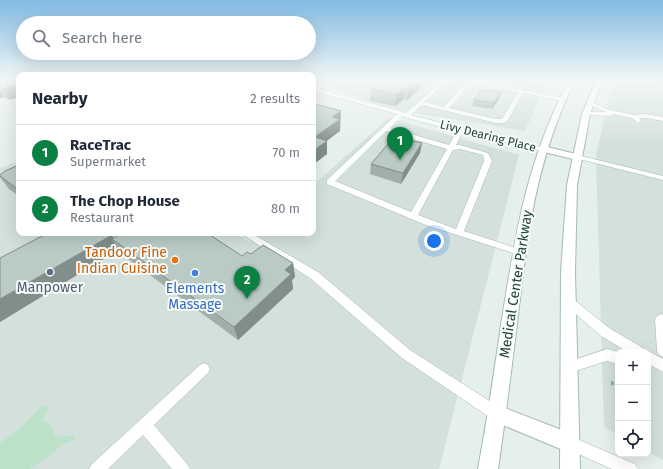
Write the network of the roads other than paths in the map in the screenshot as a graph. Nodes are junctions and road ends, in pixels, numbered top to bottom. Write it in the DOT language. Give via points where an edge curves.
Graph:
graph roads {
  1 [pos="359,103"];
  2 [pos="420,103"];
  3 [pos="450,103"];
  4 [pos="515,103"];
  5 [pos="561,103"];
  6 [pos="590,103"];
  7 [pos="445,109"];
  8 [pos="588,109"];
  9 [pos="404,115"];
  10 [pos="623,115"];
  11 [pos="663,118"];
  12 [pos="385,129"];
  13 [pos="461,130"];
  14 [pos="451,148"];
  15 [pos="543,150"];
  16 [pos="578,157"];
  17 [pos="663,178"];
  18 [pos="413,216"];
  19 [pos="459,233"];
  20 [pos="249,236"];
  21 [pos="519,252"];
  22 [pos="568,301"];
  23 [pos="660,319"];
  24 [pos="634,349"];
  25 [pos="663,351"];
  26 [pos="615,357"];
  27 [pos="651,359"];
  28 [pos="651,364"];
  29 [pos="663,366"];
  30 [pos="569,367"];
  31 [pos="204,369"];
  32 [pos="497,414"];
  33 [pos="144,425"];
  34 [pos="570,444"];
  35 [pos="97,469"];
  36 [pos="182,469"];
  37 [pos="488,469"];
  38 [pos="570,469"];
  39 [pos="630,469"];
  1 -- 9 [label="lane, Livy Dearing Place"];
  2 -- 7 [label="lane"];
  2 -- 9 [label="lane"];
  3 -- 7 [label="lane"];
  4 -- 7 [label="lane" via="504,121"];
  5 -- 15 [label="main road, Medical Center Parkway"];
  6 -- 8 [label="main road"];
  8 -- 10 [label="lane"];
  8 -- 10 [label="lane"];
  8 -- 16 [label="main road"];
  9 -- 12 [label="lane"];
  9 -- 13 [label="lane, Livy Dearing Place"];
  10 -- 11 [label="lane" via="636,119 646,116"];
  12 -- 14 [label="lane"];
  12 -- 18 [label="lane" via="330,182"];
  13 -- 14 [label="lane"];
  13 -- 15 [label="lane, Livy Dearing Place"];
  14 -- 18 [label="lane"];
  14 -- 19 [label="lane" via="460,147 486,154 488,161"];
  15 -- 16 [label="main road"];
  15 -- 21 [label="main road, Medical Center Parkway"];
  16 -- 17 [label="lane"];
  16 -- 22 [label="main road" via="572,185"];
  18 -- 19 [label="lane"];
  19 -- 21 [label="lane"];
  20 -- 32 [label="lane" via="314,275 406,354"];
  21 -- 32 [label="main road, Medical Center Parkway"];
  22 -- 24 [label="lane" via="604,332"];
  22 -- 30 [label="main road"];
  23 -- 25 [label="lane"];
  26 -- 30 [label="lane" via="607,355"];
  27 -- 29 [label="lane"];
  28 -- 29 [label="lane"];
  30 -- 34 [label="main road"];
  31 -- 33 [label="lane"];
  32 -- 34 [label="main road"];
  32 -- 37 [label="main road, Medical Center Parkway"];
  33 -- 35 [label="lane"];
  33 -- 36 [label="lane"];
  34 -- 38 [label="main road"];
  34 -- 39 [label="lane"];
}
